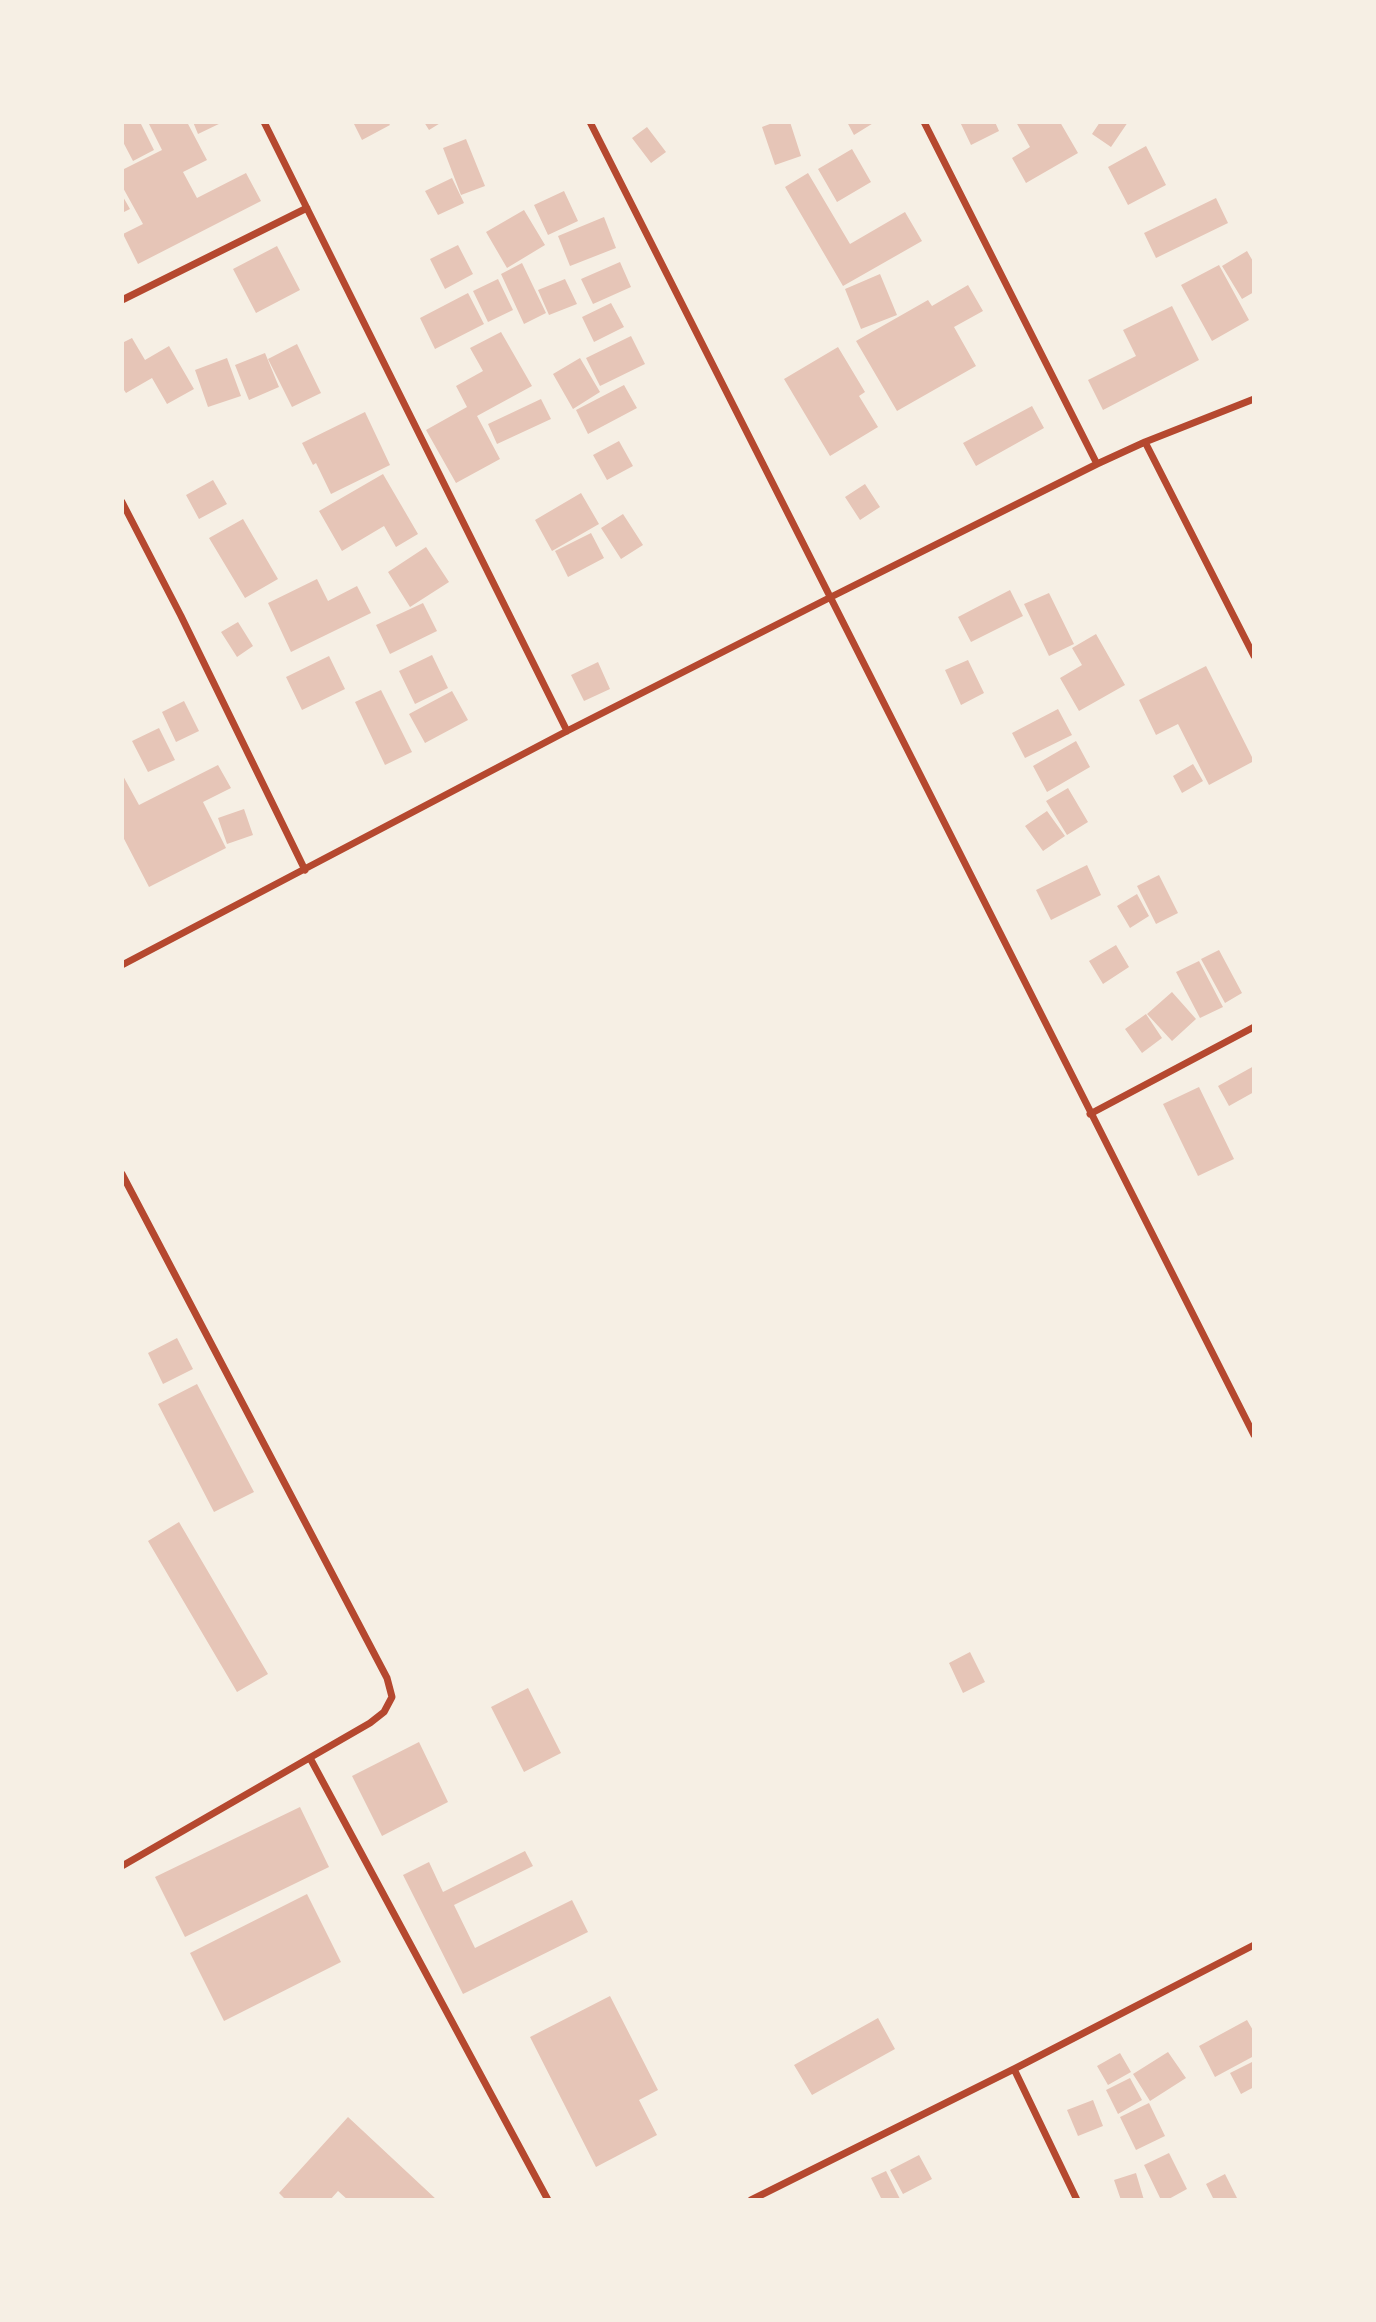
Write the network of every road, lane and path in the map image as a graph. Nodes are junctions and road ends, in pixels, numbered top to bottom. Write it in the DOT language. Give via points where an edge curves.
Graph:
graph roads {
  1 [pos="264,122"];
  2 [pos="590,122"];
  3 [pos="924,122"];
  4 [pos="307,208"];
  5 [pos="122,300"];
  6 [pos="1254,399"];
  7 [pos="1145,442"];
  8 [pos="1097,464"];
  9 [pos="122,502"];
  10 [pos="831,597"];
  11 [pos="1254,656"];
  12 [pos="567,731"];
  13 [pos="304,870"];
  14 [pos="122,965"];
  15 [pos="1254,1027"];
  16 [pos="1090,1114"];
  17 [pos="122,1174"];
  18 [pos="1254,1435"];
  19 [pos="310,1758"];
  20 [pos="122,1866"];
  21 [pos="1254,1945"];
  22 [pos="1014,2069"];
  23 [pos="548,2200"];
  24 [pos="751,2200"];
  25 [pos="1077,2200"];
  1 -- 4 [label="street"];
  2 -- 10 [label="street"];
  3 -- 8 [label="street"];
  4 -- 5 [label="street"];
  4 -- 12 [label="street"];
  6 -- 7 [label="street"];
  7 -- 8 [label="street"];
  7 -- 11 [label="street"];
  8 -- 10 [label="street"];
  9 -- 13 [label="street"];
  10 -- 12 [label="street"];
  10 -- 16 [label="street"];
  12 -- 13 [label="street"];
  13 -- 14 [label="street"];
  15 -- 16 [label="street"];
  16 -- 18 [label="street"];
  17 -- 19 [label="street" via="387,1678 391,1697 384,1712"];
  19 -- 20 [label="street"];
  19 -- 23 [label="street"];
  21 -- 22 [label="street"];
  22 -- 24 [label="street"];
  22 -- 25 [label="street"];
}
